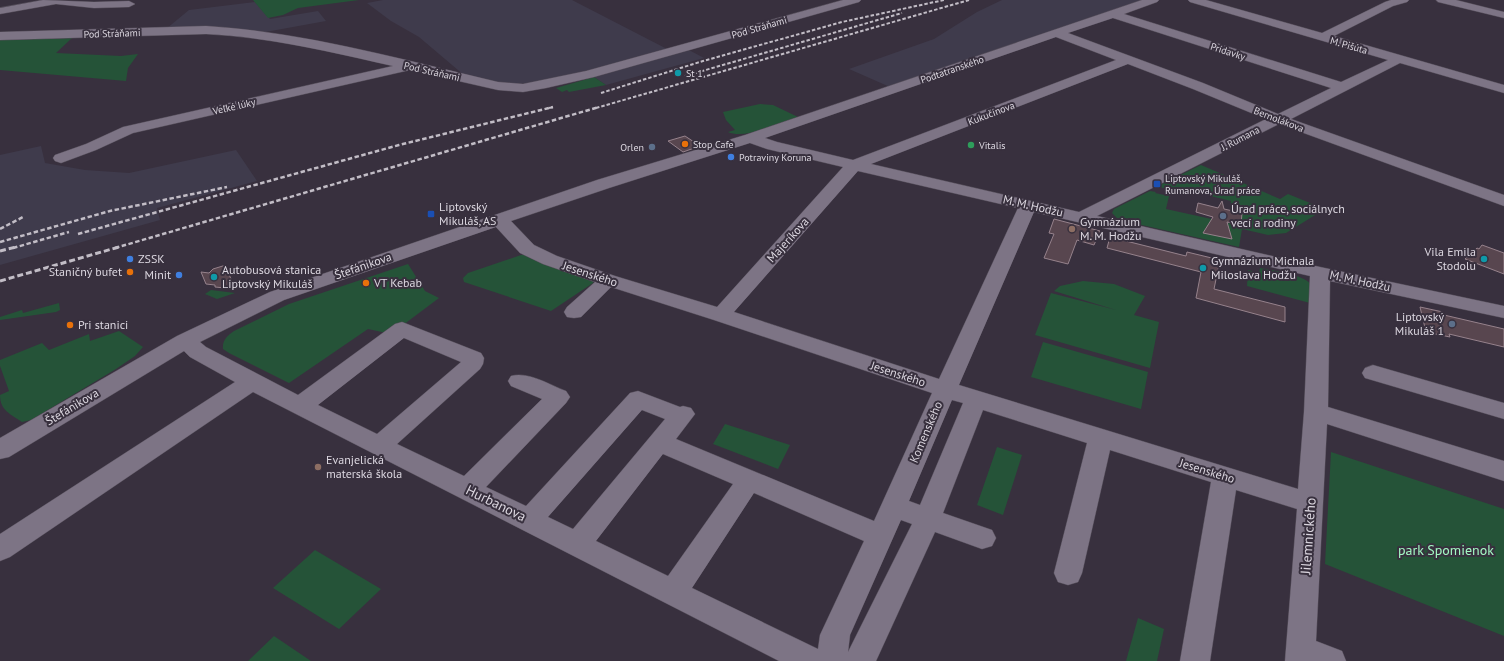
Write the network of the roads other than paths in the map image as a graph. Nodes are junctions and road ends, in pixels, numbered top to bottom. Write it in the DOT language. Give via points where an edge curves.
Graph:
graph roads {
  1 [pos="59,0"];
  2 [pos="856,0"];
  3 [pos="1153,0"];
  4 [pos="1194,0"];
  5 [pos="1403,0"];
  6 [pos="1442,0"];
  7 [pos="128,4"];
  8 [pos="0,11"];
  9 [pos="1113,14"];
  10 [pos="1504,15"];
  11 [pos="0,26"];
  12 [pos="0,32"];
  13 [pos="1056,33"];
  14 [pos="0,36"];
  15 [pos="1324,37"];
  16 [pos="1399,59"];
  17 [pos="1128,60"];
  18 [pos="411,66"];
  19 [pos="1504,77"];
  20 [pos="1483,83"];
  21 [pos="1342,87"];
  22 [pos="1504,89"];
  23 [pos="1278,119"];
  24 [pos="750,138"];
  25 [pos="61,158"];
  26 [pos="854,165"];
  27 [pos="1504,201"];
  28 [pos="1028,205"];
  29 [pos="1082,217"];
  30 [pos="500,220"];
  31 [pos="1320,273"];
  32 [pos="608,280"];
  33 [pos="574,312"];
  34 [pos="1504,312"];
  35 [pos="721,315"];
  36 [pos="185,341"];
  37 [pos="1373,373"];
  38 [pos="519,381"];
  39 [pos="252,382"];
  40 [pos="945,390"];
  41 [pos="976,400"];
  42 [pos="300,406"];
  43 [pos="1504,411"];
  44 [pos="1316,412"];
  45 [pos="1100,438"];
  46 [pos="659,442"];
  47 [pos="379,446"];
  48 [pos="0,450"];
  49 [pos="1504,471"];
  50 [pos="1225,477"];
  51 [pos="749,481"];
  52 [pos="468,489"];
  53 [pos="1310,503"];
  54 [pos="894,506"];
  55 [pos="928,518"];
  56 [pos="530,520"];
  57 [pos="880,536"];
  58 [pos="982,538"];
  59 [pos="578,543"];
  60 [pos="0,549"];
  61 [pos="1068,573"];
  62 [pos="673,592"];
  63 [pos="1300,655"];
  64 [pos="810,661"];
  65 [pos="832,661"];
  66 [pos="860,661"];
  67 [pos="1195,661"];
  68 [pos="1331,661"];
  1 -- 7 [label="street" via="94,5"];
  1 -- 8 [label="street"];
  2 -- 18 [label="street, Pod Stráňami" via="596,72 534,86 498,86"];
  3 -- 9 [label="street, Podtatranského"];
  4 -- 15 [label="street, M. Pišúta"];
  5 -- 15 [label="street" via="1389,4"];
  6 -- 10 [label="street"];
  9 -- 13 [label="street, Podtatranského"];
  9 -- 21 [label="street, Prídavky"];
  11 -- 12 [label="street" via="3,30"];
  13 -- 17 [label="street, Bernolákova"];
  13 -- 24 [label="street, Podtatranského"];
  14 -- 18 [label="street, Pod Stráňami" via="223,31 310,44"];
  15 -- 16 [label="street, M. Pišúta"];
  16 -- 20 [label="street, M. Pišúta"];
  16 -- 21 [label="street, J. Rumana"];
  17 -- 23 [label="street, Bernolákova"];
  17 -- 26 [label="street, Kukučínova"];
  18 -- 25 [label="street, Veľké lúky" via="128,130 91,148"];
  19 -- 20 [label="street"];
  20 -- 22 [label="street, M. Pišúta"];
  21 -- 23 [label="street, J. Rumana"];
  23 -- 27 [label="street, Bernolákova"];
  23 -- 29 [label="street, J. Rumana"];
  24 -- 26 [label="street, M. M. Hodžu" via="772,146"];
  24 -- 30 [label="street, Štefánikova" via="603,184"];
  26 -- 28 [label="street, M. M. Hodžu"];
  26 -- 35 [label="street, Majeríkova"];
  28 -- 29 [label="street, M. M. Hodžu"];
  28 -- 40 [label="street, Komenského"];
  29 -- 31 [label="street, M. M. Hodžu"];
  30 -- 32 [label="street, Jesenského" via="533,252"];
  30 -- 36 [label="street, Štefánikova" via="276,296"];
  31 -- 34 [label="street, M. M. Hodžu"];
  31 -- 44 [label="street, Jilemnického"];
  32 -- 33 [label="street"];
  32 -- 35 [label="street, Jesenského"];
  35 -- 40 [label="street, Jesenského"];
  36 -- 39 [label="street, Hurbanova" via="198,352"];
  36 -- 48 [label="street, Štefánikova"];
  37 -- 43 [label="street"];
  38 -- 52 [label="street" via="558,397"];
  39 -- 42 [label="street, Hurbanova"];
  39 -- 60 [label="street"];
  40 -- 41 [label="street, Jesenského"];
  40 -- 54 [label="street, Komenského"];
  41 -- 45 [label="street, Jesenského"];
  41 -- 55 [label="street"];
  42 -- 47 [label="street, Hurbanova"];
  42 -- 47 [label="street" via="402,329 473,358 469,367"];
  44 -- 49 [label="street"];
  44 -- 53 [label="street, Jilemnického"];
  45 -- 50 [label="street, Jesenského"];
  45 -- 61 [label="street"];
  46 -- 51 [label="street"];
  46 -- 56 [label="street" via="679,414 638,399"];
  46 -- 59 [label="street"];
  47 -- 52 [label="street, Hurbanova"];
  50 -- 53 [label="street, Jesenského"];
  50 -- 67 [label="street"];
  51 -- 57 [label="street"];
  51 -- 62 [label="street"];
  52 -- 56 [label="street, Hurbanova"];
  53 -- 63 [label="street, Jilemnického"];
  54 -- 55 [label="street"];
  54 -- 57 [label="street, Komenského"];
  55 -- 58 [label="street"];
  55 -- 66 [label="street"];
  56 -- 59 [label="street, Hurbanova"];
  57 -- 65 [label="street, Komenského" via="835,634"];
  59 -- 62 [label="street, Hurbanova"];
  62 -- 64 [label="street, Hurbanova"];
  63 -- 68 [label="street"];
}
